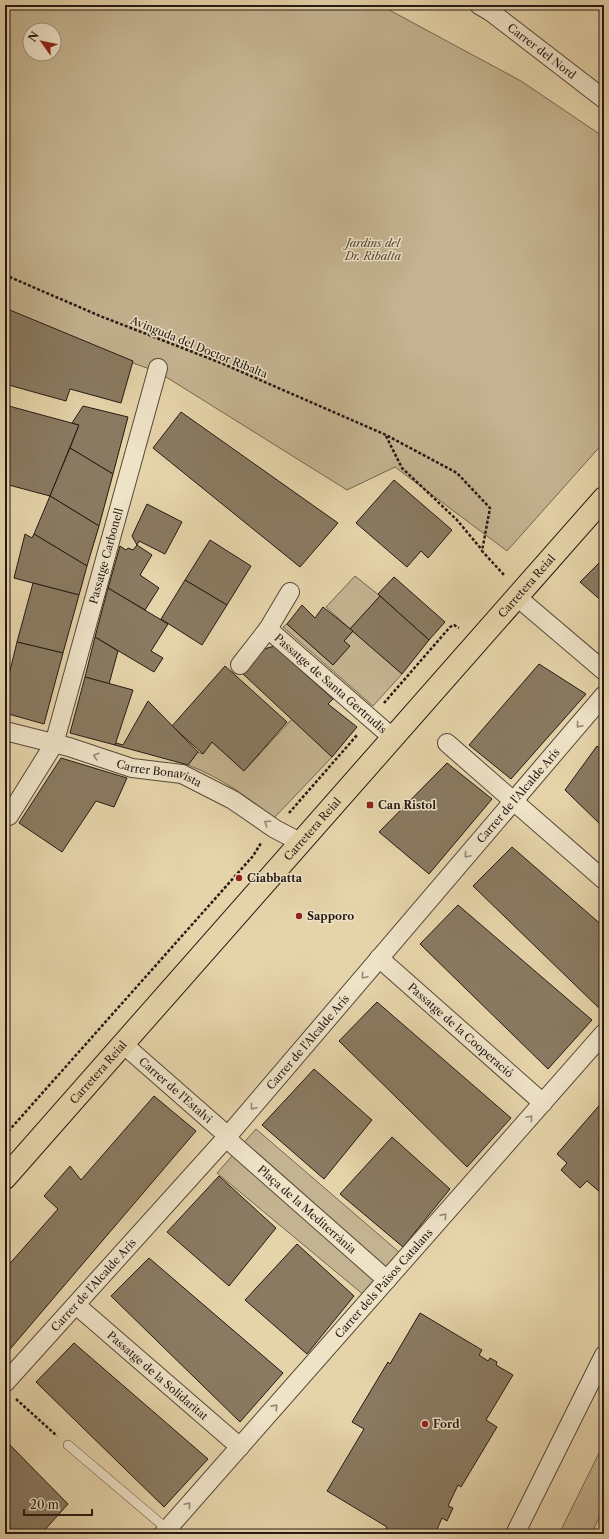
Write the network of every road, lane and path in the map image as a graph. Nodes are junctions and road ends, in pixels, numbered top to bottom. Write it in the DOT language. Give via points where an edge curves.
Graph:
graph roads {
  1 [pos="480,5"];
  2 [pos="604,99"];
  3 [pos="5,275"];
  4 [pos="158,368"];
  5 [pos="386,436"];
  6 [pos="604,498"];
  7 [pos="482,551"];
  8 [pos="290,592"];
  9 [pos="517,597"];
  10 [pos="450,627"];
  11 [pos="268,629"];
  12 [pos="240,665"];
  13 [pos="604,671"];
  14 [pos="604,695"];
  15 [pos="371,718"];
  16 [pos="5,731"];
  17 [pos="393,738"];
  18 [pos="446,743"];
  19 [pos="54,744"];
  20 [pos="514,800"];
  21 [pos="9,816"];
  22 [pos="275,829"];
  23 [pos="300,842"];
  24 [pos="604,880"];
  25 [pos="379,958"];
  26 [pos="604,1033"];
  27 [pos="123,1044"];
  28 [pos="543,1103"];
  29 [pos="5,1136"];
  30 [pos="227,1137"];
  31 [pos="5,1178"];
  32 [pos="387,1280"];
  33 [pos="76,1306"];
  34 [pos="604,1355"];
  35 [pos="8,1388"];
  36 [pos="68,1446"];
  37 [pos="240,1447"];
  38 [pos="165,1532"];
  39 [pos="515,1534"];
  1 -- 2 [label="street, Carrer del Nord"];
  3 -- 5 [label="path, Avinguda del Doctor Ribalta" via="100,316 221,363"];
  4 -- 19 [label="street, Passatge Carbonell"];
  5 -- 7 [label="path" via="402,468 457,520"];
  5 -- 7 [label="path, Avinguda del Doctor Ribalta" via="457,473 490,508"];
  6 -- 9 [label="main road, Carretera Reial"];
  7 -- 9 [label="path" via="508,579"];
  8 -- 11 [label="street"];
  9 -- 13 [label="street"];
  9 -- 17 [label="main road, Carretera Reial"];
  10 -- 15 [label="path"];
  11 -- 12 [label="street"];
  11 -- 15 [label="street, Passatge de Santa Gertrudis"];
  14 -- 20 [label="street, Carrer de l'Alcalde Arís, one-way"];
  15 -- 17 [label="street, Passatge de Santa Gertrudis"];
  15 -- 22 [label="path"];
  16 -- 19 [label="street, Carrer Bonavista"];
  17 -- 23 [label="main road, Carretera Reial"];
  18 -- 20 [label="street"];
  19 -- 21 [label="street, Passatge Carbonell"];
  22 -- 19 [label="street, Carrer Bonavista, one-way" via="233,800 182,774 132,768"];
  20 -- 24 [label="street"];
  20 -- 25 [label="street, Carrer de l'Alcalde Arís, one-way"];
  22 -- 23 [label="street, Carrer Bonavista"];
  22 -- 29 [label="path"];
  23 -- 27 [label="main road, Carretera Reial"];
  25 -- 28 [label="street, Passatge de la Cooperació"];
  25 -- 30 [label="street, Carrer de l'Alcalde Arís, one-way"];
  26 -- 28 [label="street, Carrer dels Països Catalans"];
  27 -- 30 [label="street, Carrer de l'Estalvi"];
  27 -- 31 [label="main road, Carretera Reial"];
  32 -- 28 [label="street, Carrer dels Països Catalans, one-way"];
  30 -- 32 [label="street, Plaça de la Mediterrània"];
  30 -- 33 [label="street, Carrer de l'Alcalde Arís"];
  37 -- 32 [label="street, Carrer dels Països Catalans, one-way"];
  33 -- 35 [label="street, Carrer de l'Alcalde Arís"];
  33 -- 37 [label="street, Passatge de la Solidaritat"];
  34 -- 39 [label="street"];
  35 -- 36 [label="path"];
  36 -- 38 [label="lane"];
  38 -- 37 [label="street, Carrer dels Països Catalans, one-way"];
}
